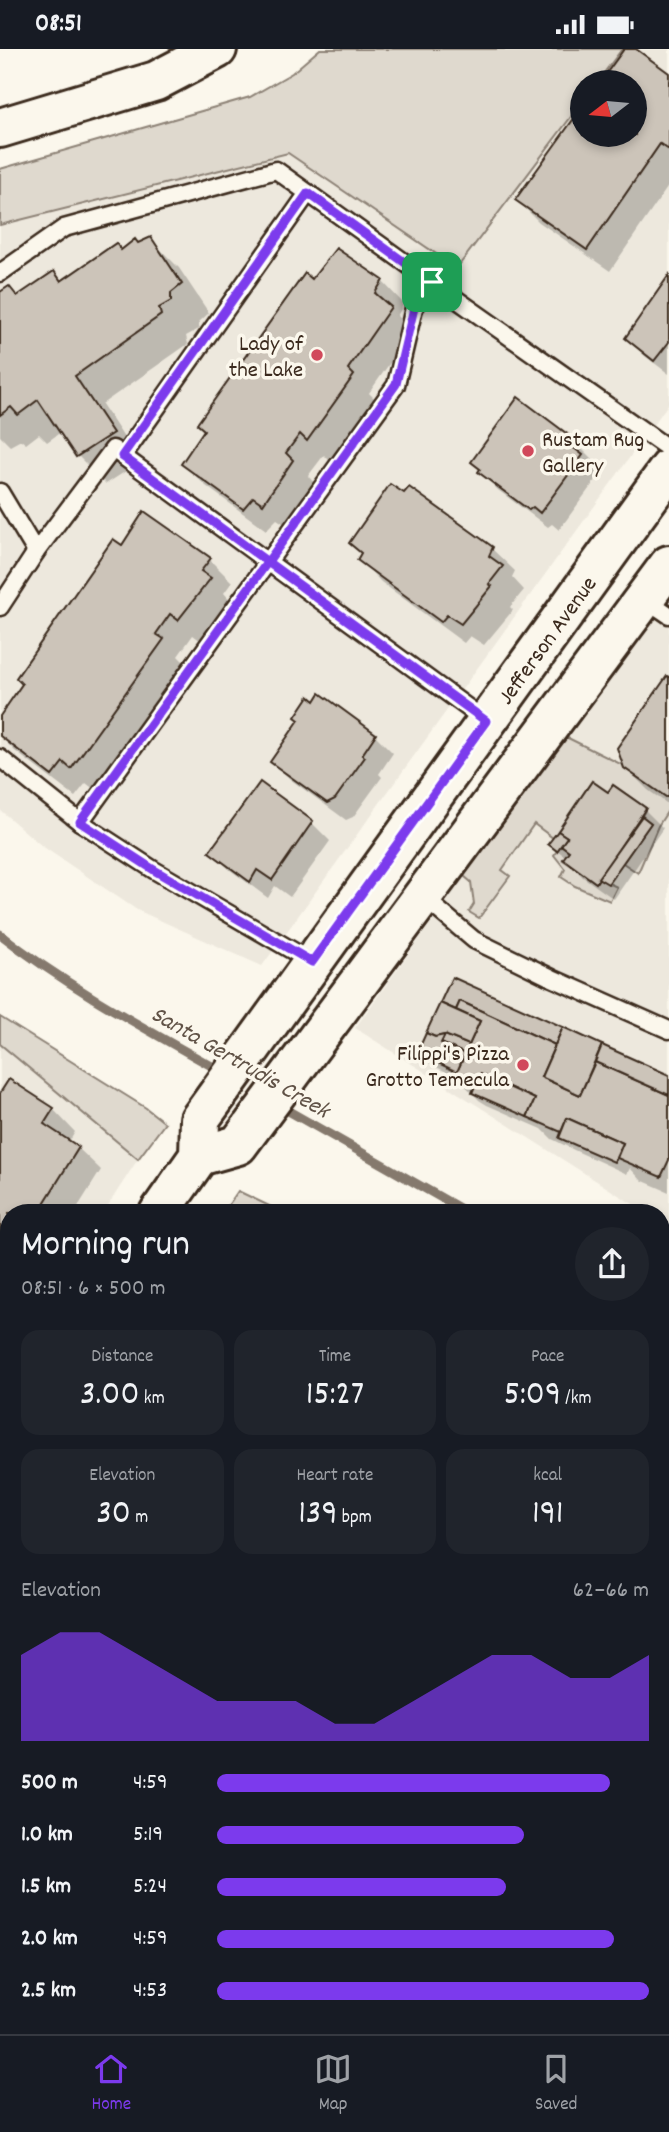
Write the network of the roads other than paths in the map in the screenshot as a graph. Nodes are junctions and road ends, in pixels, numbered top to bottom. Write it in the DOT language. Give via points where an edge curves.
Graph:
graph roads {
  1 [pos="217,49"];
  2 [pos="0,128"];
  3 [pos="308,193"];
  4 [pos="0,272"];
  5 [pos="432,282"];
  6 [pos="669,449"];
  7 [pos="122,456"];
  8 [pos="669,469"];
  9 [pos="0,492"];
  10 [pos="36,552"];
  11 [pos="268,562"];
  12 [pos="669,565"];
  13 [pos="579,593"];
  14 [pos="0,607"];
  15 [pos="657,607"];
  16 [pos="486,721"];
  17 [pos="0,758"];
  18 [pos="80,822"];
  19 [pos="422,896"];
  20 [pos="312,962"];
  21 [pos="294,1030"];
  22 [pos="669,1030"];
  23 [pos="199,1156"];
  24 [pos="165,1204"];
  1 -- 2 [label="main road" via="156,81"];
  3 -- 4 [label="lane" via="276,170 64,228"];
  3 -- 5 [label="lane"];
  3 -- 7 [label="lane"];
  5 -- 6 [label="lane"];
  5 -- 11 [label="lane" via="414,308 396,384"];
  7 -- 10 [label="lane" via="113,449"];
  7 -- 11 [label="lane"];
  8 -- 13 [label="main road, Jefferson Avenue"];
  9 -- 10 [label="lane"];
  10 -- 14 [label="lane"];
  11 -- 16 [label="lane"];
  11 -- 18 [label="lane"];
  12 -- 15 [label="main road, Jefferson Avenue"];
  13 -- 16 [label="main road, Jefferson Avenue"];
  13 -- 19 [label="main road" via="564,638 528,703 415,863 413,880"];
  15 -- 19 [label="main road, Jefferson Avenue"];
  16 -- 20 [label="main road, Jefferson Avenue"];
  17 -- 18 [label="lane"];
  18 -- 20 [label="lane"];
  19 -- 21 [label="main road, Jefferson Avenue"];
  19 -- 22 [label="lane" via="474,940"];
  20 -- 21 [label="main road, Jefferson Avenue"];
  21 -- 23 [label="main road, Jefferson Avenue" via="200,1119"];
  21 -- 23 [label="main road, Jefferson Avenue" via="238,1145"];
  23 -- 24 [label="main road"];
}
